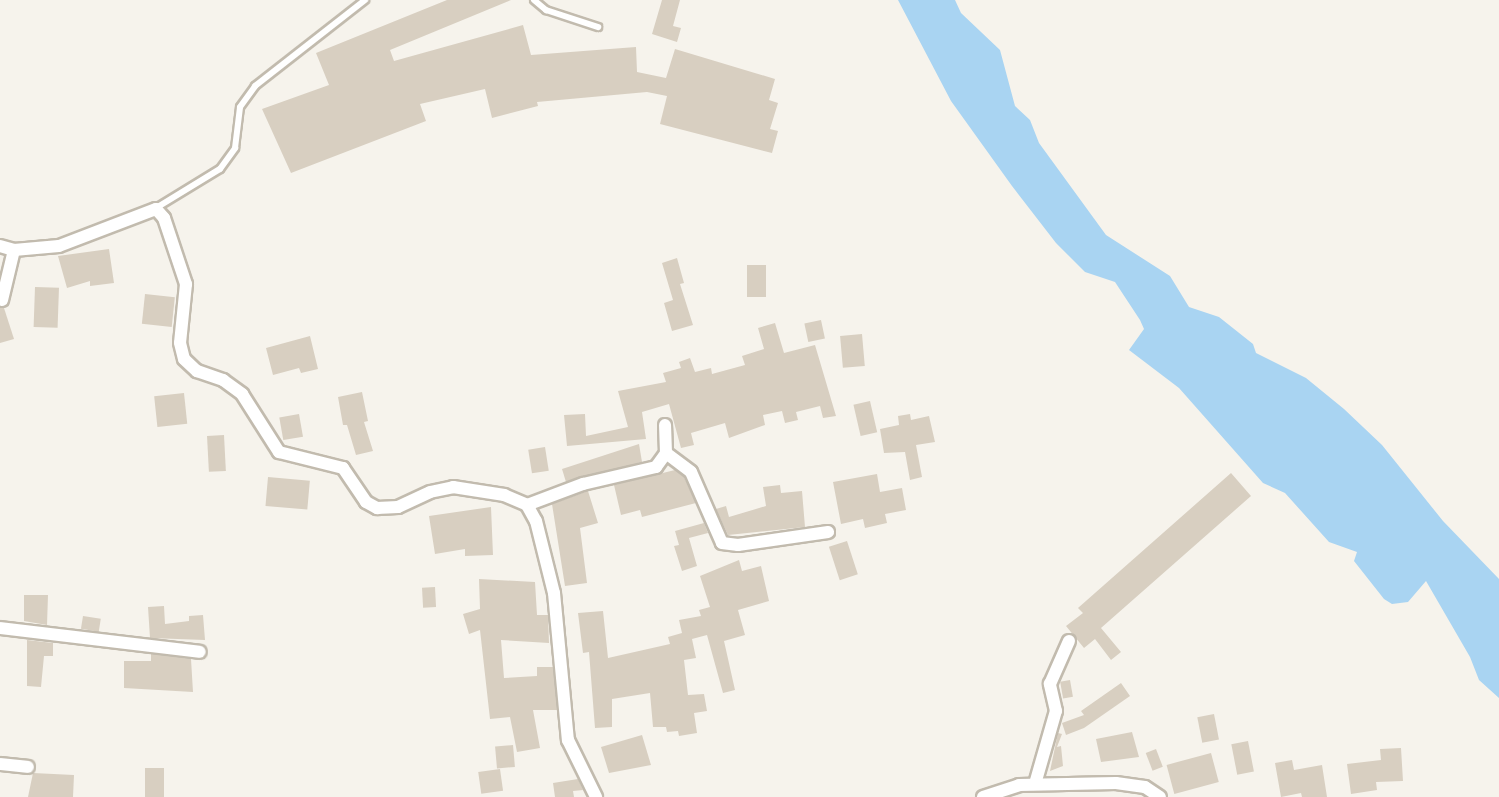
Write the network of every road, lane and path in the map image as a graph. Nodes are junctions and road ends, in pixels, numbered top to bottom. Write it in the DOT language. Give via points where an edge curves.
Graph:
graph roads {
  1 [pos="365,0"];
  2 [pos="534,0"];
  3 [pos="598,27"];
  4 [pos="156,209"];
  5 [pos="0,246"];
  6 [pos="14,250"];
  7 [pos="2,300"];
  8 [pos="666,425"];
  9 [pos="666,453"];
  10 [pos="526,505"];
  11 [pos="828,532"];
  12 [pos="0,628"];
  13 [pos="1069,641"];
  14 [pos="200,652"];
  15 [pos="0,764"];
  16 [pos="28,767"];
  17 [pos="1035,784"];
  18 [pos="596,797"];
  19 [pos="982,797"];
  20 [pos="1160,797"];
  1 -- 4 [label="lane" via="255,86 240,107 235,148 220,169"];
  2 -- 3 [label="lane" via="546,10"];
  4 -- 6 [label="street" via="59,246"];
  4 -- 10 [label="street" via="164,218 184,274 187,299 180,343 184,359 242,394 279,452 343,468 366,502 377,508 399,507 430,492 453,487 504,495"];
  5 -- 6 [label="street"];
  6 -- 7 [label="street"];
  8 -- 9 [label="street"];
  9 -- 10 [label="street" via="664,460 646,471 583,484"];
  9 -- 11 [label="street" via="691,472 722,543 738,545"];
  10 -- 18 [label="street" via="536,521 555,593 566,733"];
  12 -- 14 [label="street"];
  13 -- 17 [label="street" via="1050,684 1056,711"];
  15 -- 16 [label="street"];
  17 -- 19 [label="street"];
  17 -- 20 [label="street" via="1131,783"];
}
